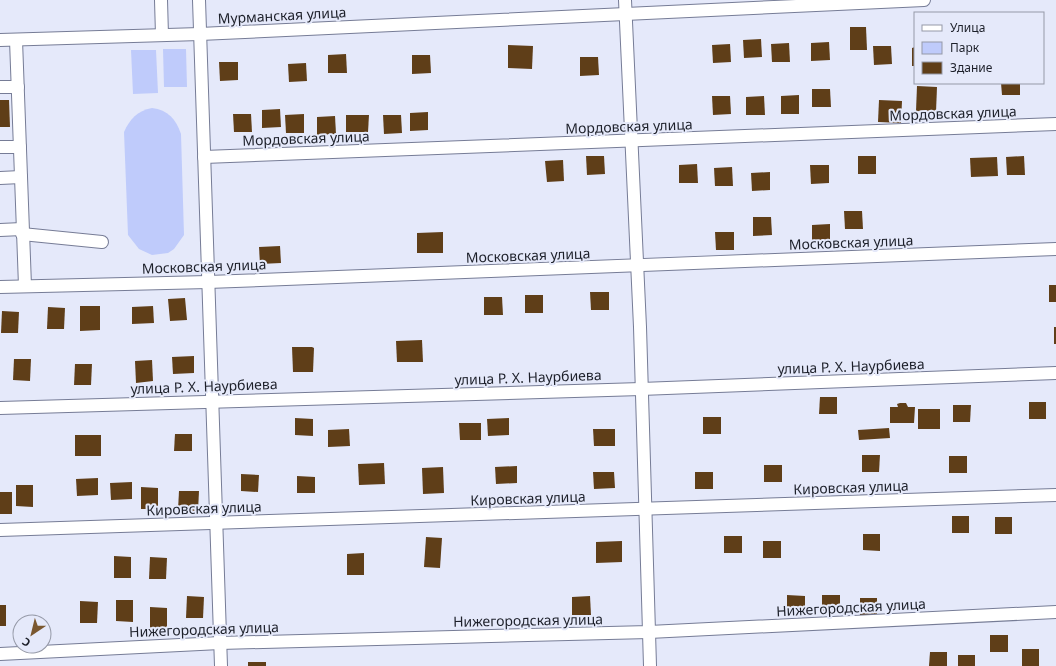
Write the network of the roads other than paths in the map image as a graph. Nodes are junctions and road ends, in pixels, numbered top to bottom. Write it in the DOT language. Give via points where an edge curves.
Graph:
graph roads {
  1 [pos="161,0"];
  2 [pos="199,0"];
  3 [pos="625,0"];
  4 [pos="924,0"];
  5 [pos="625,14"];
  6 [pos="200,34"];
  7 [pos="162,35"];
  8 [pos="0,40"];
  9 [pos="16,40"];
  10 [pos="18,86"];
  11 [pos="0,87"];
  12 [pos="1056,124"];
  13 [pos="631,141"];
  14 [pos="0,147"];
  15 [pos="20,147"];
  16 [pos="204,157"];
  17 [pos="20,177"];
  18 [pos="0,178"];
  19 [pos="0,230"];
  20 [pos="22,232"];
  21 [pos="102,242"];
  22 [pos="1056,248"];
  23 [pos="637,266"];
  24 [pos="208,282"];
  25 [pos="25,286"];
  26 [pos="0,287"];
  27 [pos="1056,373"];
  28 [pos="642,389"];
  29 [pos="212,400"];
  30 [pos="0,408"];
  31 [pos="1056,495"];
  32 [pos="645,509"];
  33 [pos="216,523"];
  34 [pos="0,530"];
  35 [pos="1056,612"];
  36 [pos="649,632"];
  37 [pos="220,643"];
  38 [pos="0,654"];
  39 [pos="221,666"];
  40 [pos="650,666"];
  1 -- 7 [label="street"];
  2 -- 6 [label="street"];
  3 -- 5 [label="street"];
  4 -- 5 [label="street, Мурманская улица"];
  5 -- 6 [label="street, Мурманская улица"];
  5 -- 13 [label="street"];
  6 -- 7 [label="street, Мурманская улица"];
  6 -- 16 [label="street"];
  7 -- 9 [label="street, Мурманская улица"];
  8 -- 9 [label="street, Мурманская улица"];
  9 -- 10 [label="street"];
  10 -- 11 [label="street"];
  10 -- 15 [label="street"];
  12 -- 13 [label="street, Мордовская улица"];
  13 -- 16 [label="street, Мордовская улица"];
  13 -- 23 [label="street"];
  14 -- 15 [label="street"];
  15 -- 17 [label="street"];
  16 -- 24 [label="street"];
  17 -- 18 [label="street"];
  17 -- 20 [label="street"];
  19 -- 20 [label="street"];
  20 -- 21 [label="street"];
  20 -- 25 [label="street"];
  22 -- 23 [label="street, Московская улица"];
  23 -- 24 [label="street, Московская улица"];
  23 -- 28 [label="street"];
  24 -- 25 [label="street, Московская улица"];
  24 -- 29 [label="street"];
  25 -- 26 [label="street, Московская улица"];
  27 -- 28 [label="street, улица Р. Х. Наурбиева"];
  28 -- 29 [label="street, улица Р. Х. Наурбиева"];
  28 -- 32 [label="street"];
  29 -- 30 [label="street, улица Р. Х. Наурбиева"];
  29 -- 33 [label="street"];
  31 -- 32 [label="street, Кировская улица"];
  32 -- 33 [label="street, Кировская улица"];
  32 -- 36 [label="street"];
  33 -- 34 [label="street, Кировская улица"];
  33 -- 37 [label="street"];
  35 -- 36 [label="street, Нижегородская улица"];
  36 -- 37 [label="street, Нижегородская улица"];
  36 -- 40 [label="street"];
  37 -- 38 [label="street, Нижегородская улица"];
  37 -- 39 [label="street"];
}
